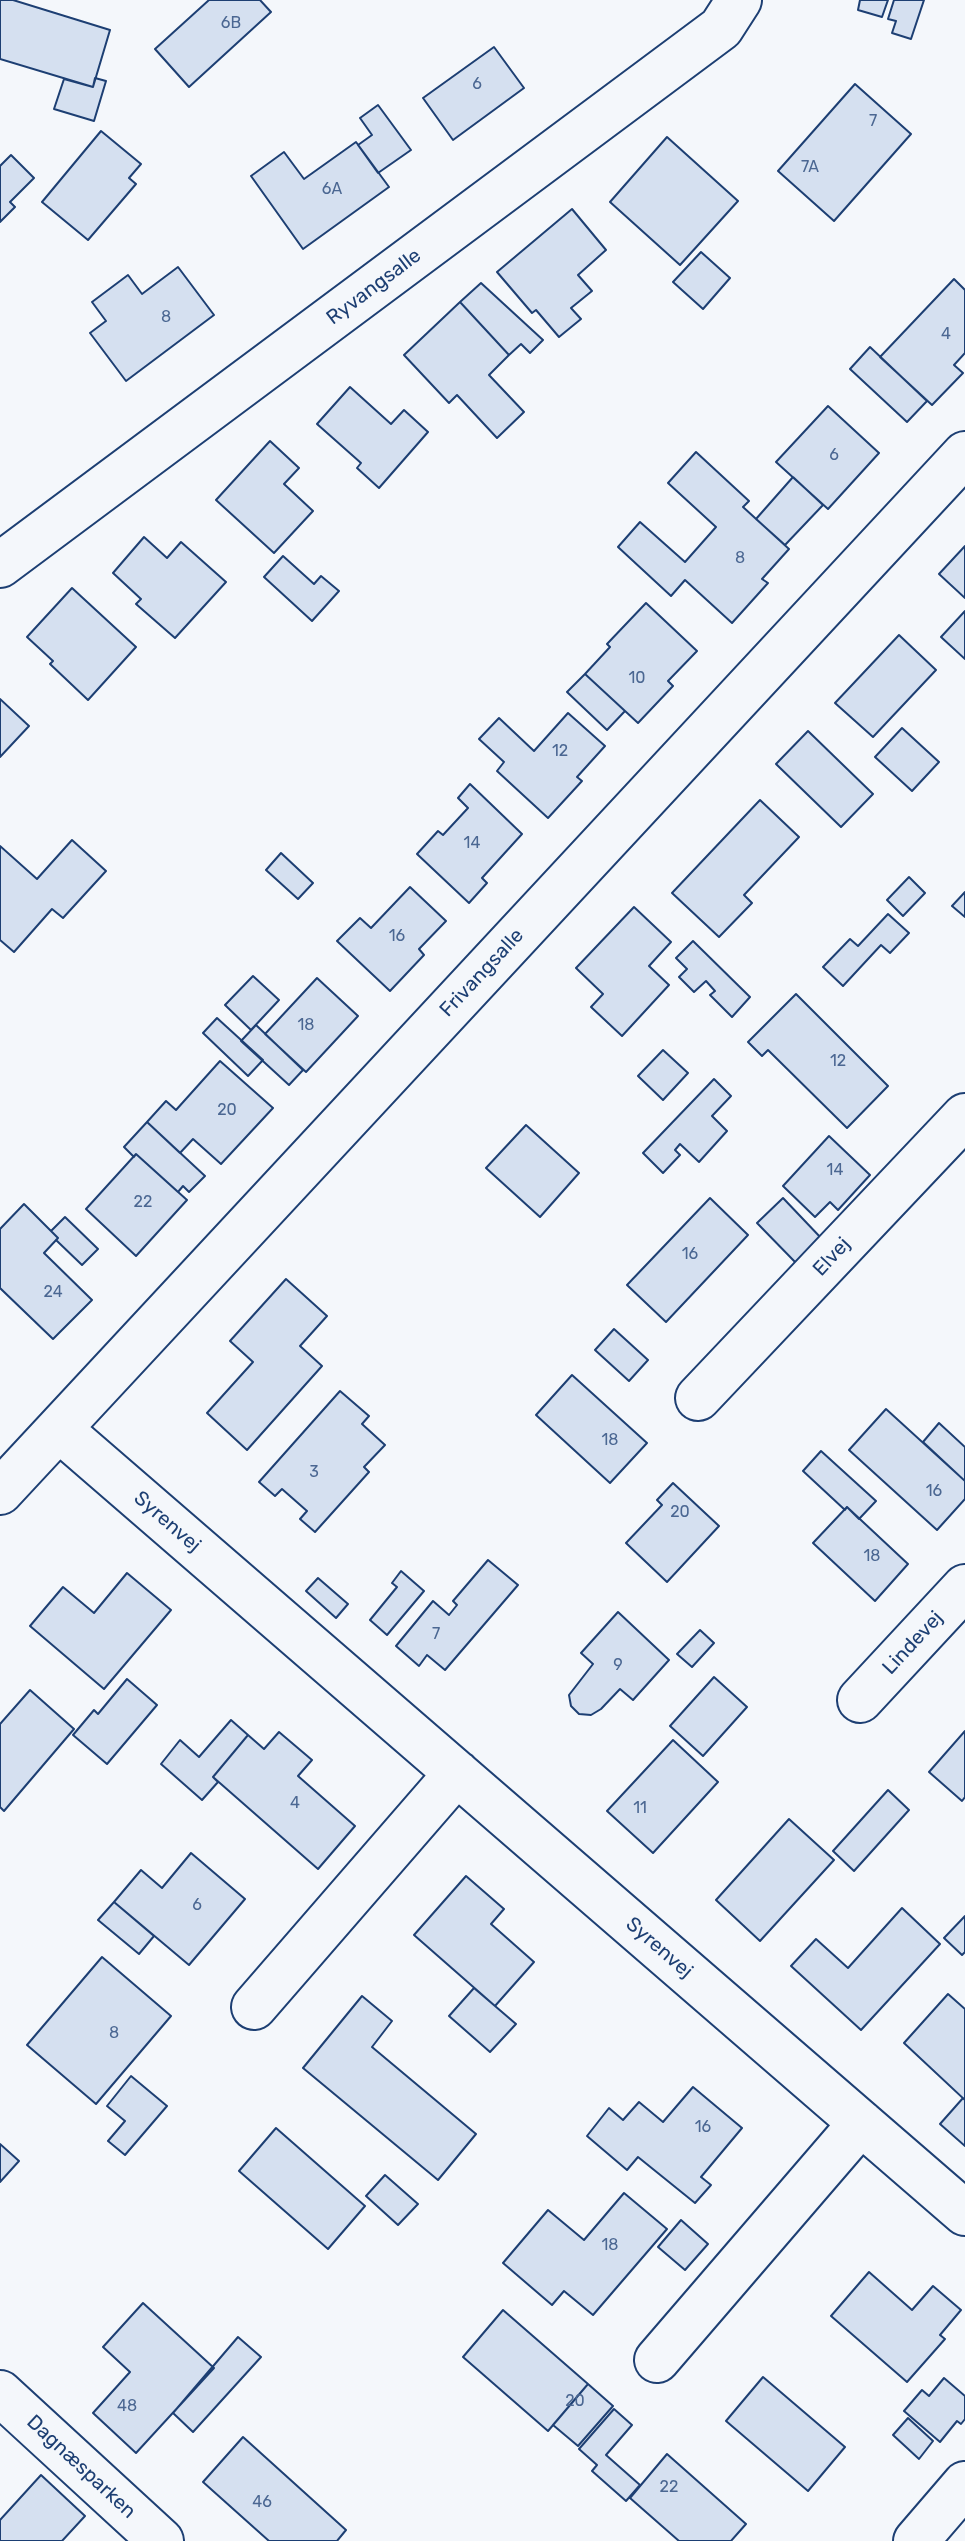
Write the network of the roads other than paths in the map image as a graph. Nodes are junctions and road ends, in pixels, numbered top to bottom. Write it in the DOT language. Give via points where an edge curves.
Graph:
graph roads {
  1 [pos="739,0"];
  2 [pos="965,454"];
  3 [pos="0,565"];
  4 [pos="965,1116"];
  5 [pos="698,1398"];
  6 [pos="59,1429"];
  7 [pos="0,1492"];
  8 [pos="965,1587"];
  9 [pos="860,1700"];
  10 [pos="457,1773"];
  11 [pos="254,2007"];
  12 [pos="861,2123"];
  13 [pos="965,2213"];
  14 [pos="657,2360"];
  15 [pos="0,2393"];
  16 [pos="965,2484"];
  17 [pos="161,2541"];
  18 [pos="916,2541"];
  1 -- 3 [label="street, Ryvangsalle" via="721,28"];
  2 -- 6 [label="street, Frivangsalle"];
  4 -- 5 [label="street, Elvej"];
  6 -- 7 [label="street, Frivangsalle"];
  6 -- 10 [label="street, Syrenvej"];
  8 -- 9 [label="street, Lindevej"];
  10 -- 11 [label="street"];
  10 -- 12 [label="street, Syrenvej"];
  12 -- 13 [label="street, Syrenvej"];
  12 -- 14 [label="street"];
  15 -- 17 [label="street, Dagnæsparken"];
  16 -- 18 [label="street"];
}
